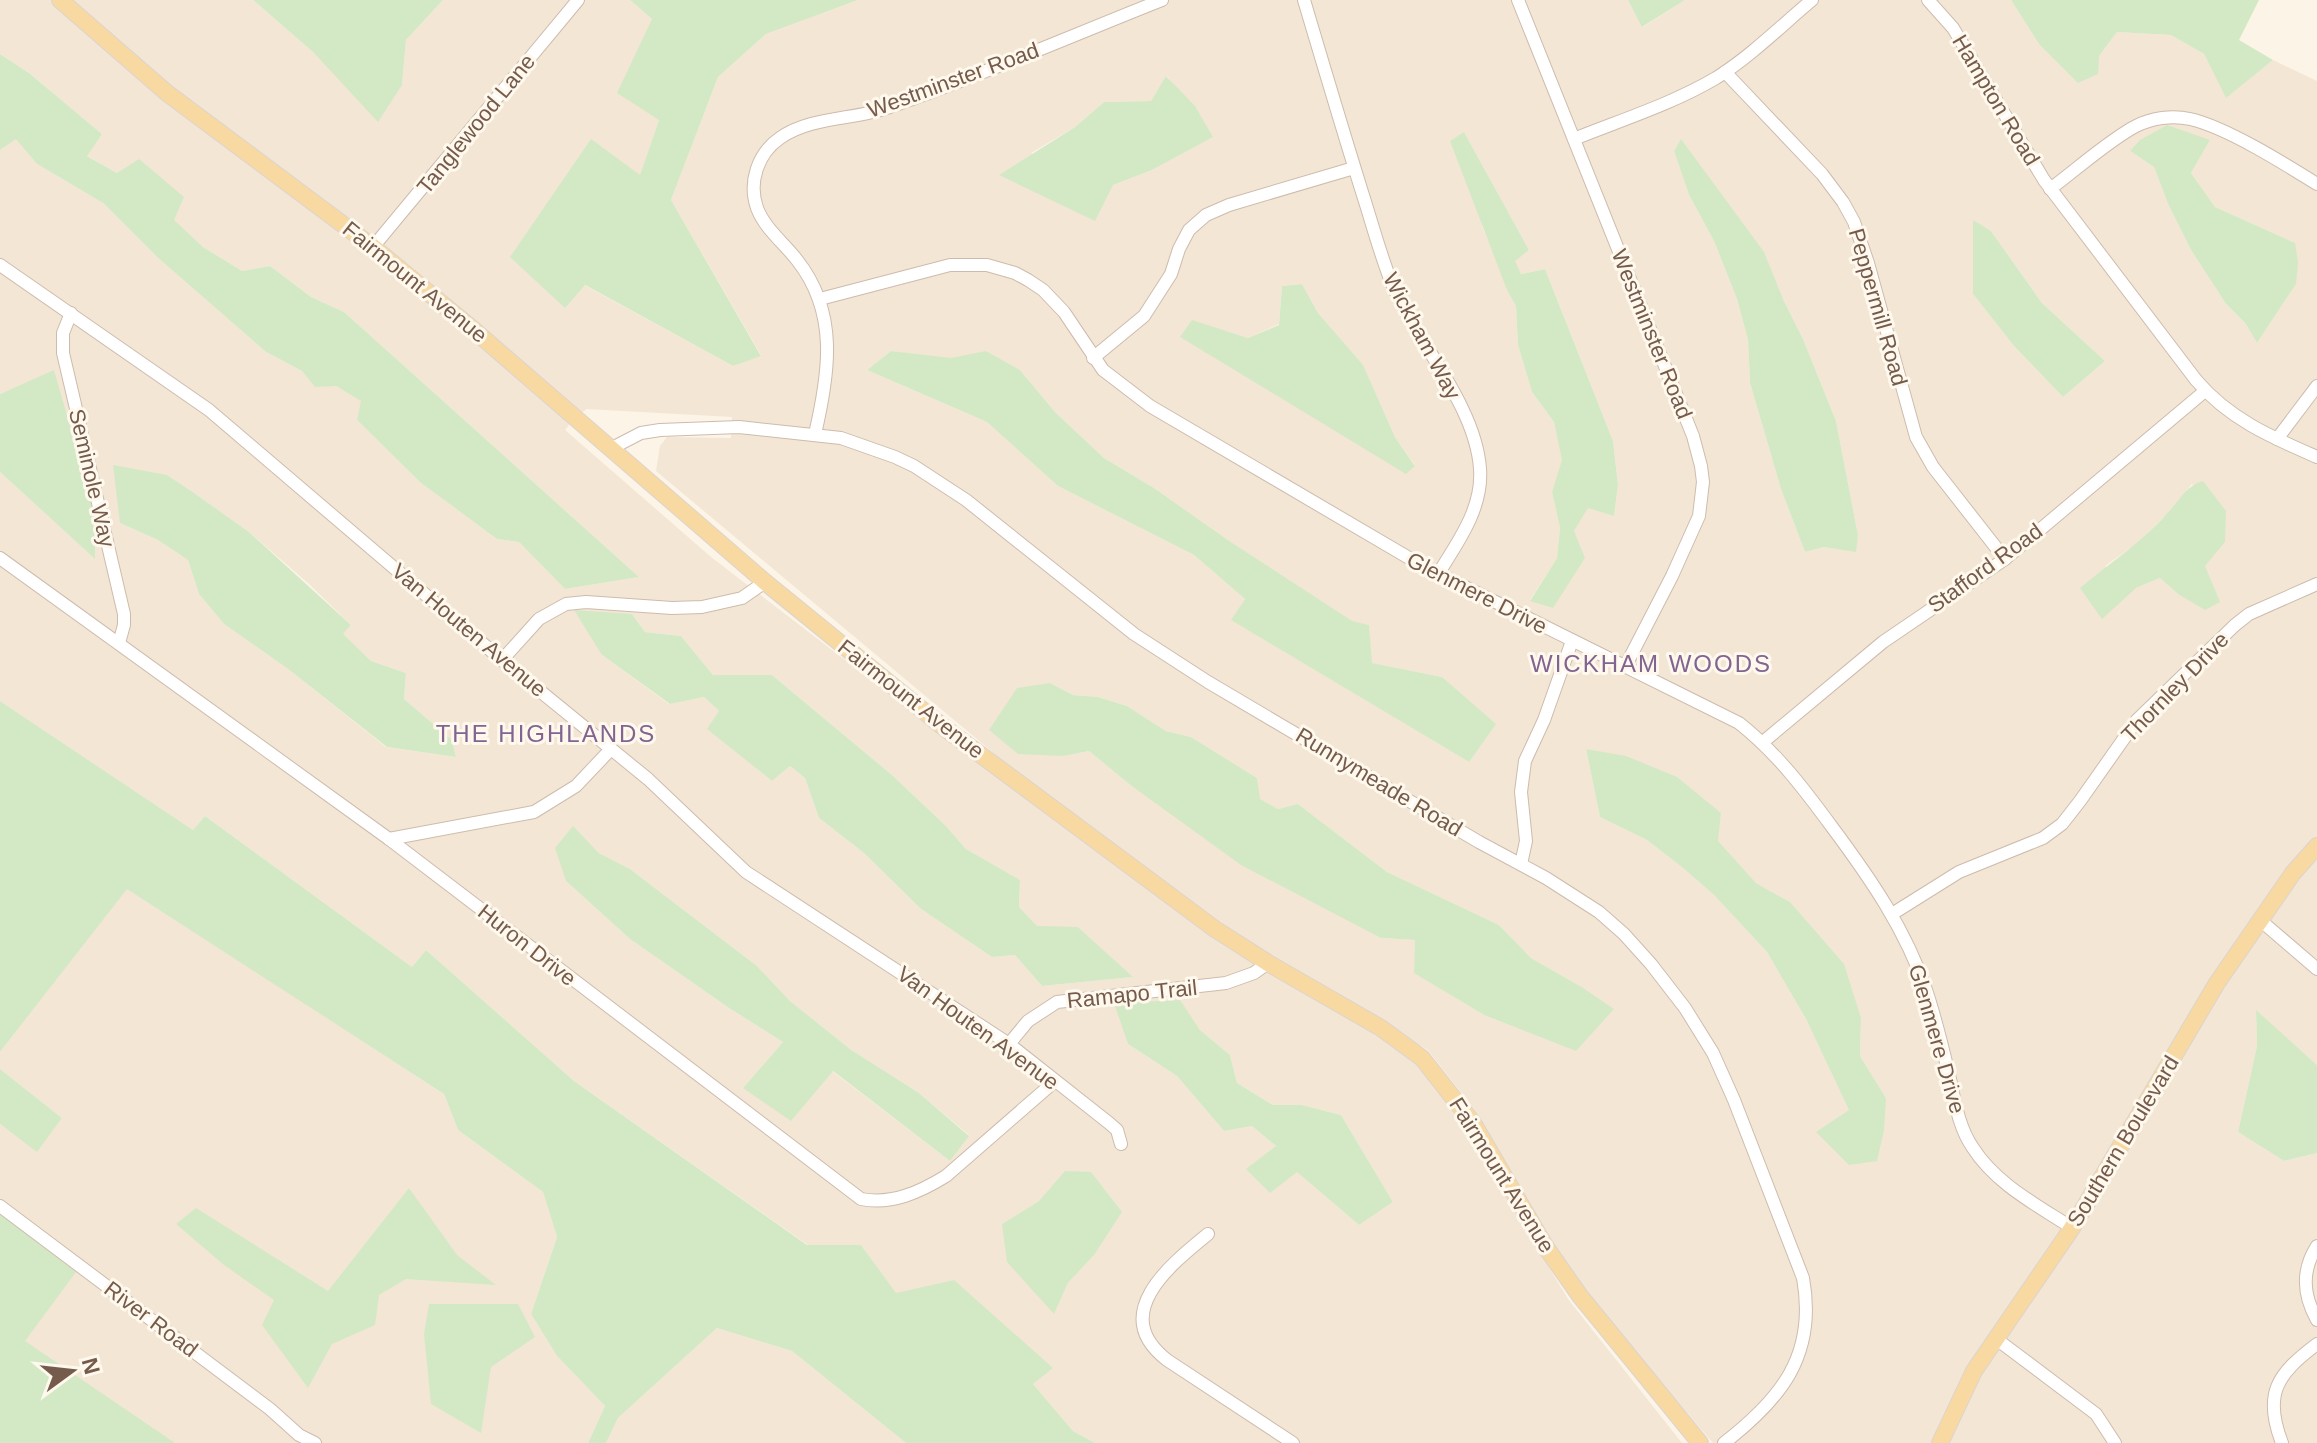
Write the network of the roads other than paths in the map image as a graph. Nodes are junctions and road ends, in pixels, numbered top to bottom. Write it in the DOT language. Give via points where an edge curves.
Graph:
graph roads {
  1 [pos="60,0"];
  2 [pos="578,0"];
  3 [pos="1162,0"];
  4 [pos="1304,0"];
  5 [pos="1518,0"];
  6 [pos="1812,0"];
  7 [pos="1928,0"];
  8 [pos="1725,72"];
  9 [pos="1574,139"];
  10 [pos="1354,168"];
  11 [pos="2317,184"];
  12 [pos="2050,189"];
  13 [pos="373,247"];
  14 [pos="0,265"];
  15 [pos="820,299"];
  16 [pos="71,313"];
  17 [pos="1093,358"];
  18 [pos="2317,386"];
  19 [pos="2205,391"];
  20 [pos="815,434"];
  21 [pos="2277,439"];
  22 [pos="612,448"];
  23 [pos="2317,457"];
  24 [pos="0,558"];
  25 [pos="2005,559"];
  26 [pos="1438,574"];
  27 [pos="765,582"];
  28 [pos="2317,584"];
  29 [pos="1572,641"];
  30 [pos="119,643"];
  31 [pos="502,660"];
  32 [pos="1625,667"];
  33 [pos="1763,742"];
  34 [pos="611,749"];
  35 [pos="389,839"];
  36 [pos="2317,846"];
  37 [pos="1521,864"];
  38 [pos="1892,914"];
  39 [pos="2260,920"];
  40 [pos="1268,963"];
  41 [pos="2317,969"];
  42 [pos="1009,1044"];
  43 [pos="1054,1082"];
  44 [pos="1121,1144"];
  45 [pos="0,1206"];
  46 [pos="2072,1228"];
  47 [pos="1208,1234"];
  48 [pos="2317,1246"];
  49 [pos="2317,1320"];
  50 [pos="1995,1338"];
  51 [pos="2317,1344"];
  52 [pos="301,1439"];
  53 [pos="315,1443"];
  54 [pos="1293,1443"];
  55 [pos="1700,1443"];
  56 [pos="1724,1443"];
  57 [pos="1940,1443"];
  58 [pos="2115,1443"];
  59 [pos="2282,1443"];
  1 -- 13 [label="main road, Fairmount Avenue" via="167,93"];
  2 -- 13 [label="street, Tanglewood Lane"];
  3 -- 15 [label="street, Westminster Road" via="889,108 808,126 777,139 756,171 757,208"];
  4 -- 10 [label="street, Wickham Way"];
  5 -- 9 [label="street, Westminster Road"];
  6 -- 8 [label="street"];
  7 -- 12 [label="street, Hampton Road" via="1953,28"];
  8 -- 9 [label="street" via="1675,99"];
  8 -- 25 [label="street, Peppermill Road" via="1843,202 1868,263 1916,437"];
  9 -- 32 [label="street, Westminster Road" via="1693,436 1703,482 1694,531"];
  10 -- 17 [label="street" via="1206,215 1189,230 1171,274 1144,316"];
  10 -- 26 [label="street, Wickham Way" via="1399,299 1476,444 1478,500"];
  11 -- 12 [label="street, Hampton Road" via="2207,125 2180,117 2133,127"];
  12 -- 19 [label="street"];
  13 -- 22 [label="main road, Fairmount Avenue"];
  14 -- 16 [label="street, Van Houten Avenue"];
  15 -- 17 [label="street, Glenmere Drive" via="930,269 987,265 1015,273 1043,290"];
  15 -- 20 [label="street, Westminster Road" via="829,370"];
  16 -- 30 [label="street, Seminole Way" via="63,353 124,614"];
  16 -- 31 [label="street, Van Houten Avenue" via="209,410"];
  17 -- 26 [label="street, Glenmere Drive" via="1150,406"];
  18 -- 21 [label="street"];
  19 -- 21 [label="street" via="2239,420"];
  19 -- 25 [label="street, Stafford Road"];
  20 -- 22 [label="street, Runnymeade Road" via="739,427 660,430"];
  20 -- 37 [label="street, Runnymeade Road" via="841,438 914,466 975,507 1134,634"];
  21 -- 23 [label="street"];
  22 -- 27 [label="main road, Fairmount Avenue"];
  24 -- 30 [label="street, Huron Drive"];
  25 -- 33 [label="street, Stafford Road" via="1883,642"];
  26 -- 29 [label="street, Glenmere Drive"];
  27 -- 31 [label="street" via="742,598 702,607 566,604 539,619"];
  27 -- 40 [label="main road, Fairmount Avenue" via="942,726"];
  28 -- 38 [label="street, Thornley Drive" via="2235,625 2137,720 2072,813 2052,832 1959,872"];
  29 -- 32 [label="street, Glenmere Drive"];
  29 -- 37 [label="street" via="1525,761 1521,792 1526,841"];
  30 -- 35 [label="street, Huron Drive"];
  31 -- 34 [label="street, Van Houten Avenue"];
  32 -- 33 [label="street, Glenmere Drive" via="1739,723"];
  33 -- 38 [label="street, Glenmere Drive" via="1790,770"];
  34 -- 35 [label="street" via="576,786 534,812"];
  34 -- 42 [label="street, Van Houten Avenue" via="766,887"];
  35 -- 43 [label="street, Huron Drive" via="861,1199 887,1201 946,1176"];
  36 -- 39 [label="main road, Southern Boulevard"];
  37 -- 56 [label="street, Runnymeade Road" via="1616,927 1685,1008 1724,1076 1798,1261 1807,1297 1799,1354 1775,1398"];
  38 -- 46 [label="street, Glenmere Drive" via="1926,990 1971,1146 2007,1184"];
  39 -- 41 [label="street"];
  39 -- 46 [label="main road, Southern Boulevard"];
  40 -- 42 [label="street, Ramapo Trail" via="1226,983 1057,1002 1028,1021"];
  40 -- 55 [label="main road, Fairmount Avenue" via="1393,1036 1429,1066 1473,1123 1580,1296"];
  42 -- 43 [label="street, Van Houten Avenue"];
  43 -- 44 [label="street, Van Houten Avenue" via="1117,1130"];
  45 -- 52 [label="street, River Road" via="270,1409"];
  46 -- 50 [label="main road, Southern Boulevard"];
  47 -- 54 [label="street" via="1155,1283 1143,1308 1147,1336 1167,1360"];
  48 -- 49 [label="street" via="2304,1281"];
  50 -- 57 [label="main road, Southern Boulevard"];
  50 -- 58 [label="street" via="2096,1414"];
  51 -- 59 [label="street" via="2288,1370 2273,1394 2274,1423"];
  52 -- 53 [label="street, River Road"];
}
